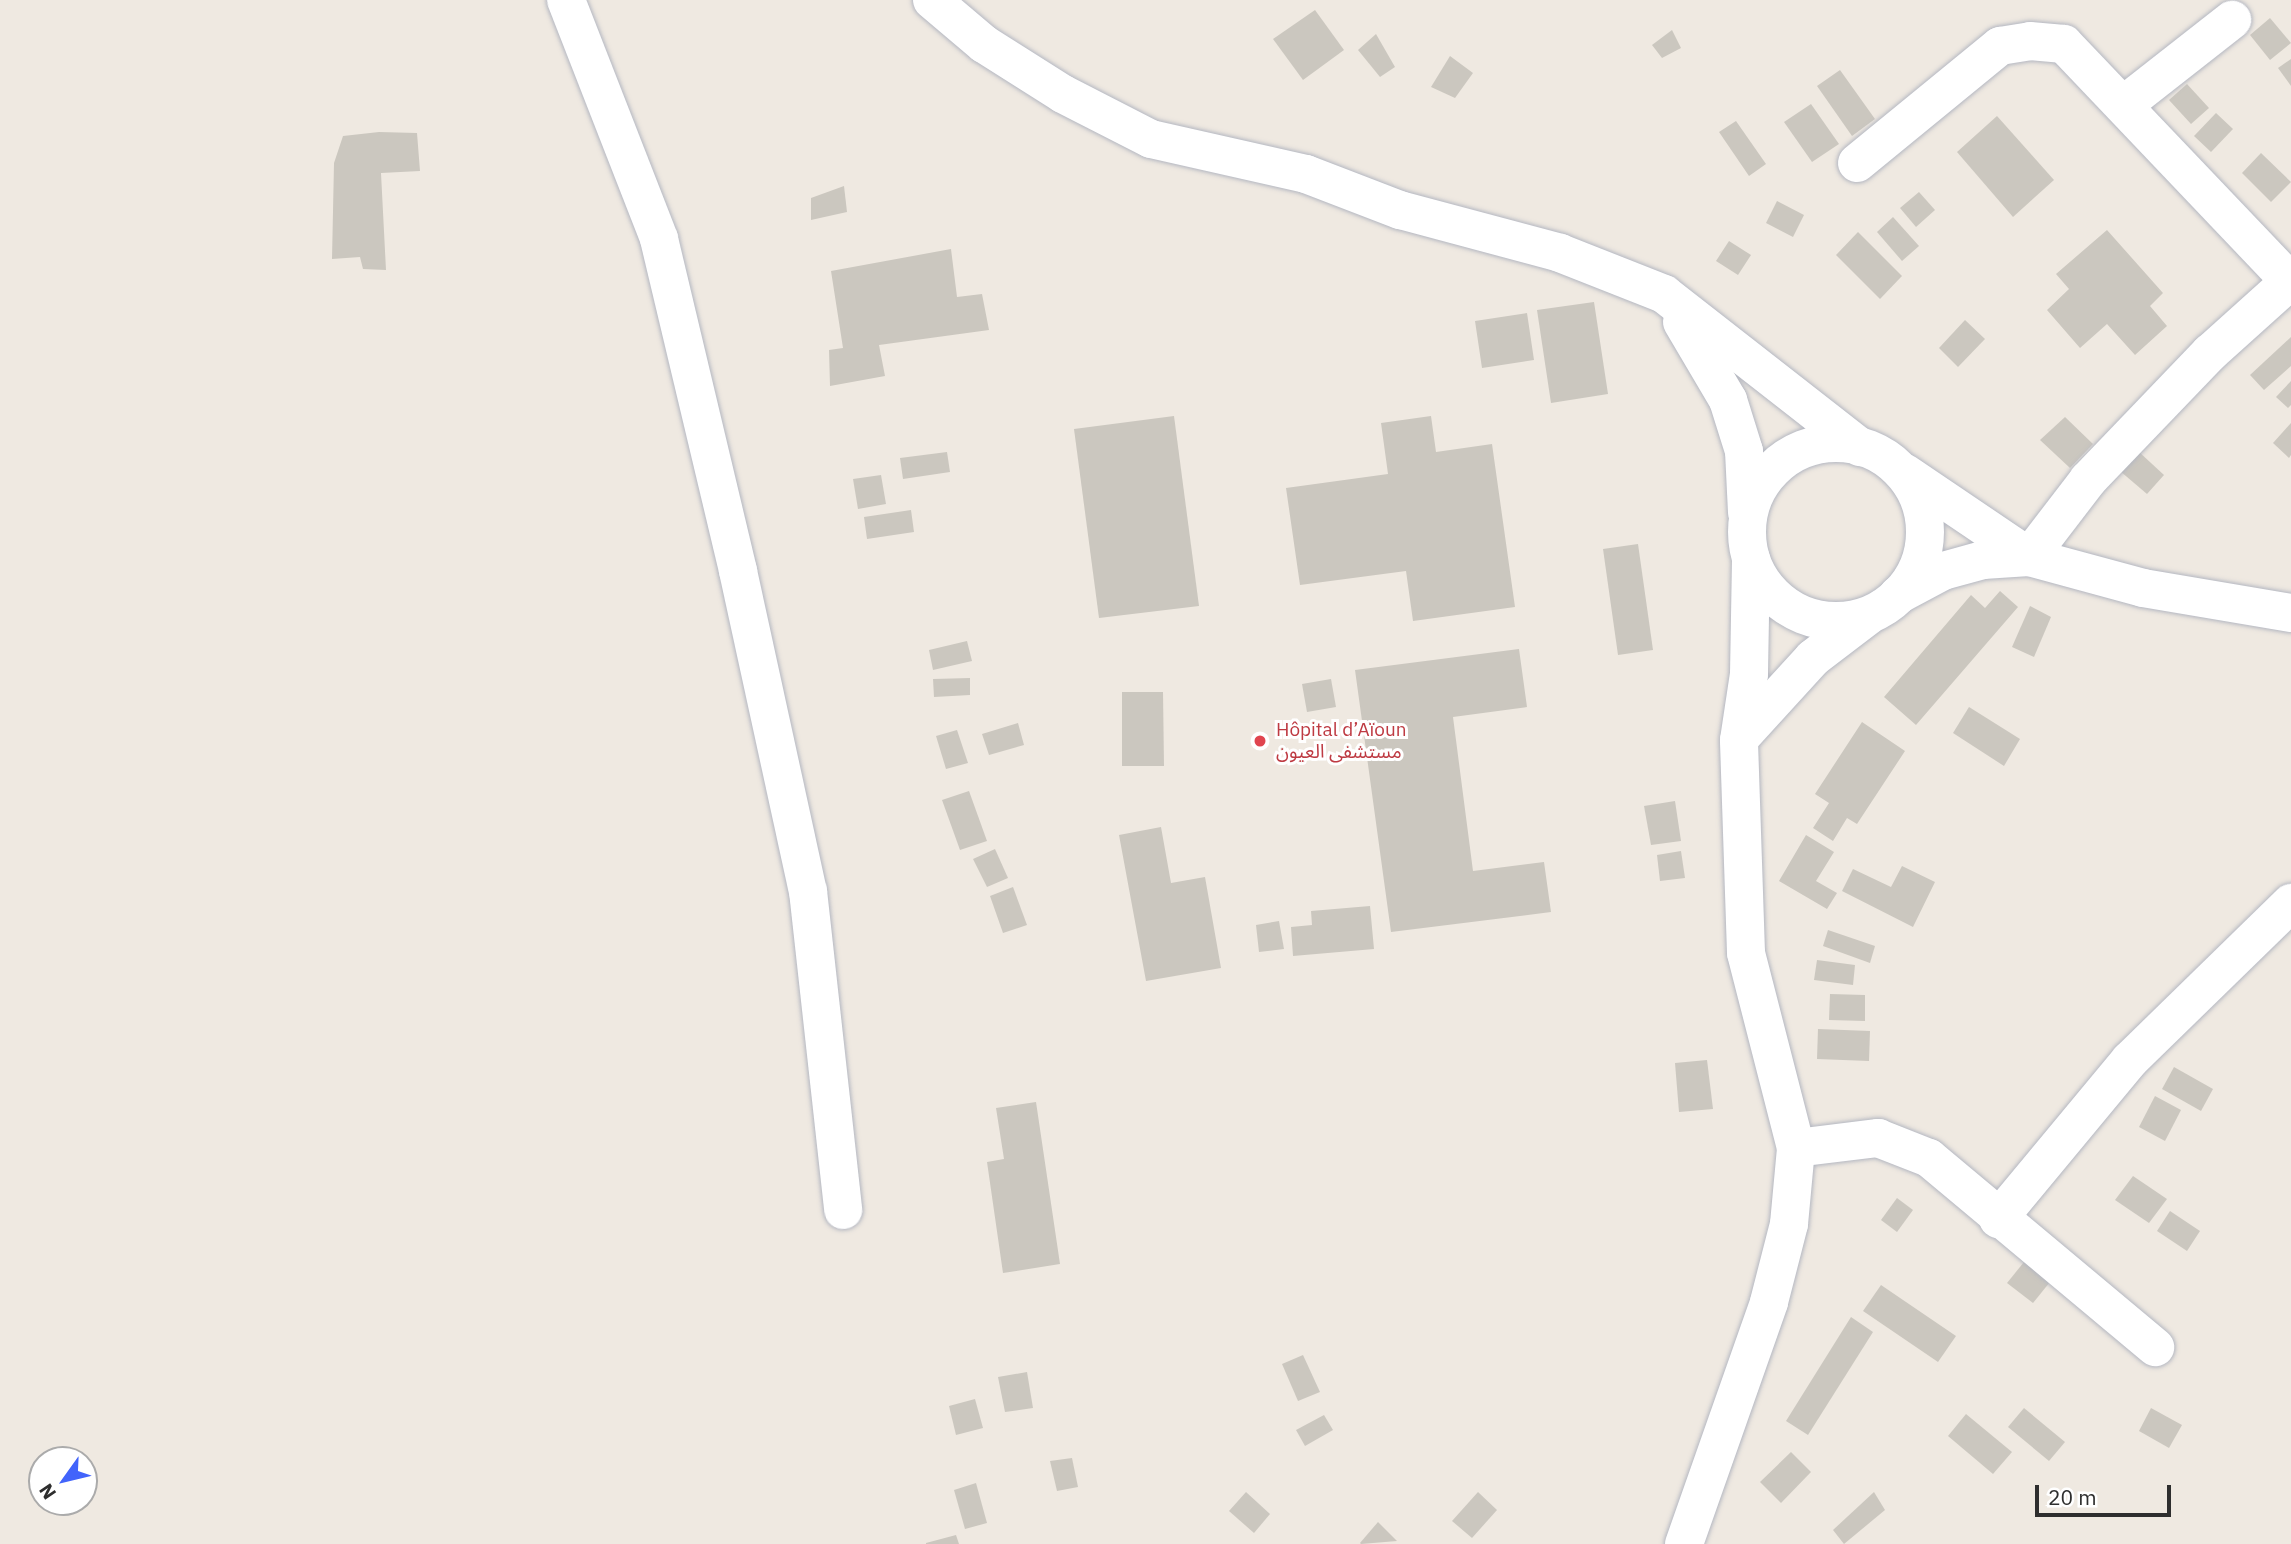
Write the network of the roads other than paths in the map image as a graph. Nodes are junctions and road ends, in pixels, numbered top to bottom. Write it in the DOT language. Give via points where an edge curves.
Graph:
graph roads {
  1 [pos="566,0"];
  2 [pos="932,0"];
  3 [pos="2232,20"];
  4 [pos="2126,103"];
  5 [pos="1857,163"];
  6 [pos="2291,280"];
  7 [pos="1664,294"];
  8 [pos="1876,456"];
  9 [pos="1749,541"];
  10 [pos="2029,557"];
  11 [pos="1883,605"];
  12 [pos="2291,614"];
  13 [pos="1739,740"];
  14 [pos="2291,904"];
  15 [pos="1796,1147"];
  16 [pos="843,1210"];
  17 [pos="1998,1219"];
  18 [pos="2155,1347"];
  19 [pos="1684,1544"];
  1 -- 16 [label="street" via="659,239 738,572 808,891"];
  2 -- 7 [label="street" via="984,44 1063,94 1151,139 1306,174 1400,210 1560,253"];
  3 -- 4 [label="street"];
  4 -- 5 [label="street" via="2064,44 2030,41 2000,46"];
  4 -- 6 [label="street"];
  6 -- 10 [label="street" via="2210,353 2088,480"];
  7 -- 8 [label="street"];
  7 -- 9 [label="street" via="1728,400 1744,452"];
  8 -- 9 [label="street" via="1822,444 1786,458 1759,486"];
  8 -- 10 [label="street"];
  8 -- 11 [label="street" via="1916,496 1925,535 1914,574"];
  9 -- 11 [label="street" via="1769,591 1798,613 1833,621"];
  9 -- 13 [label="street" via="1749,674"];
  10 -- 11 [label="street" via="1983,560 1943,571"];
  10 -- 12 [label="street" via="2143,588"];
  11 -- 13 [label="street" via="1813,658"];
  13 -- 15 [label="street" via="1746,953"];
  14 -- 17 [label="street" via="2130,1060"];
  15 -- 17 [label="street" via="1878,1138 1929,1158"];
  15 -- 19 [label="street" via="1789,1224 1769,1302"];
  17 -- 18 [label="street"];
}
